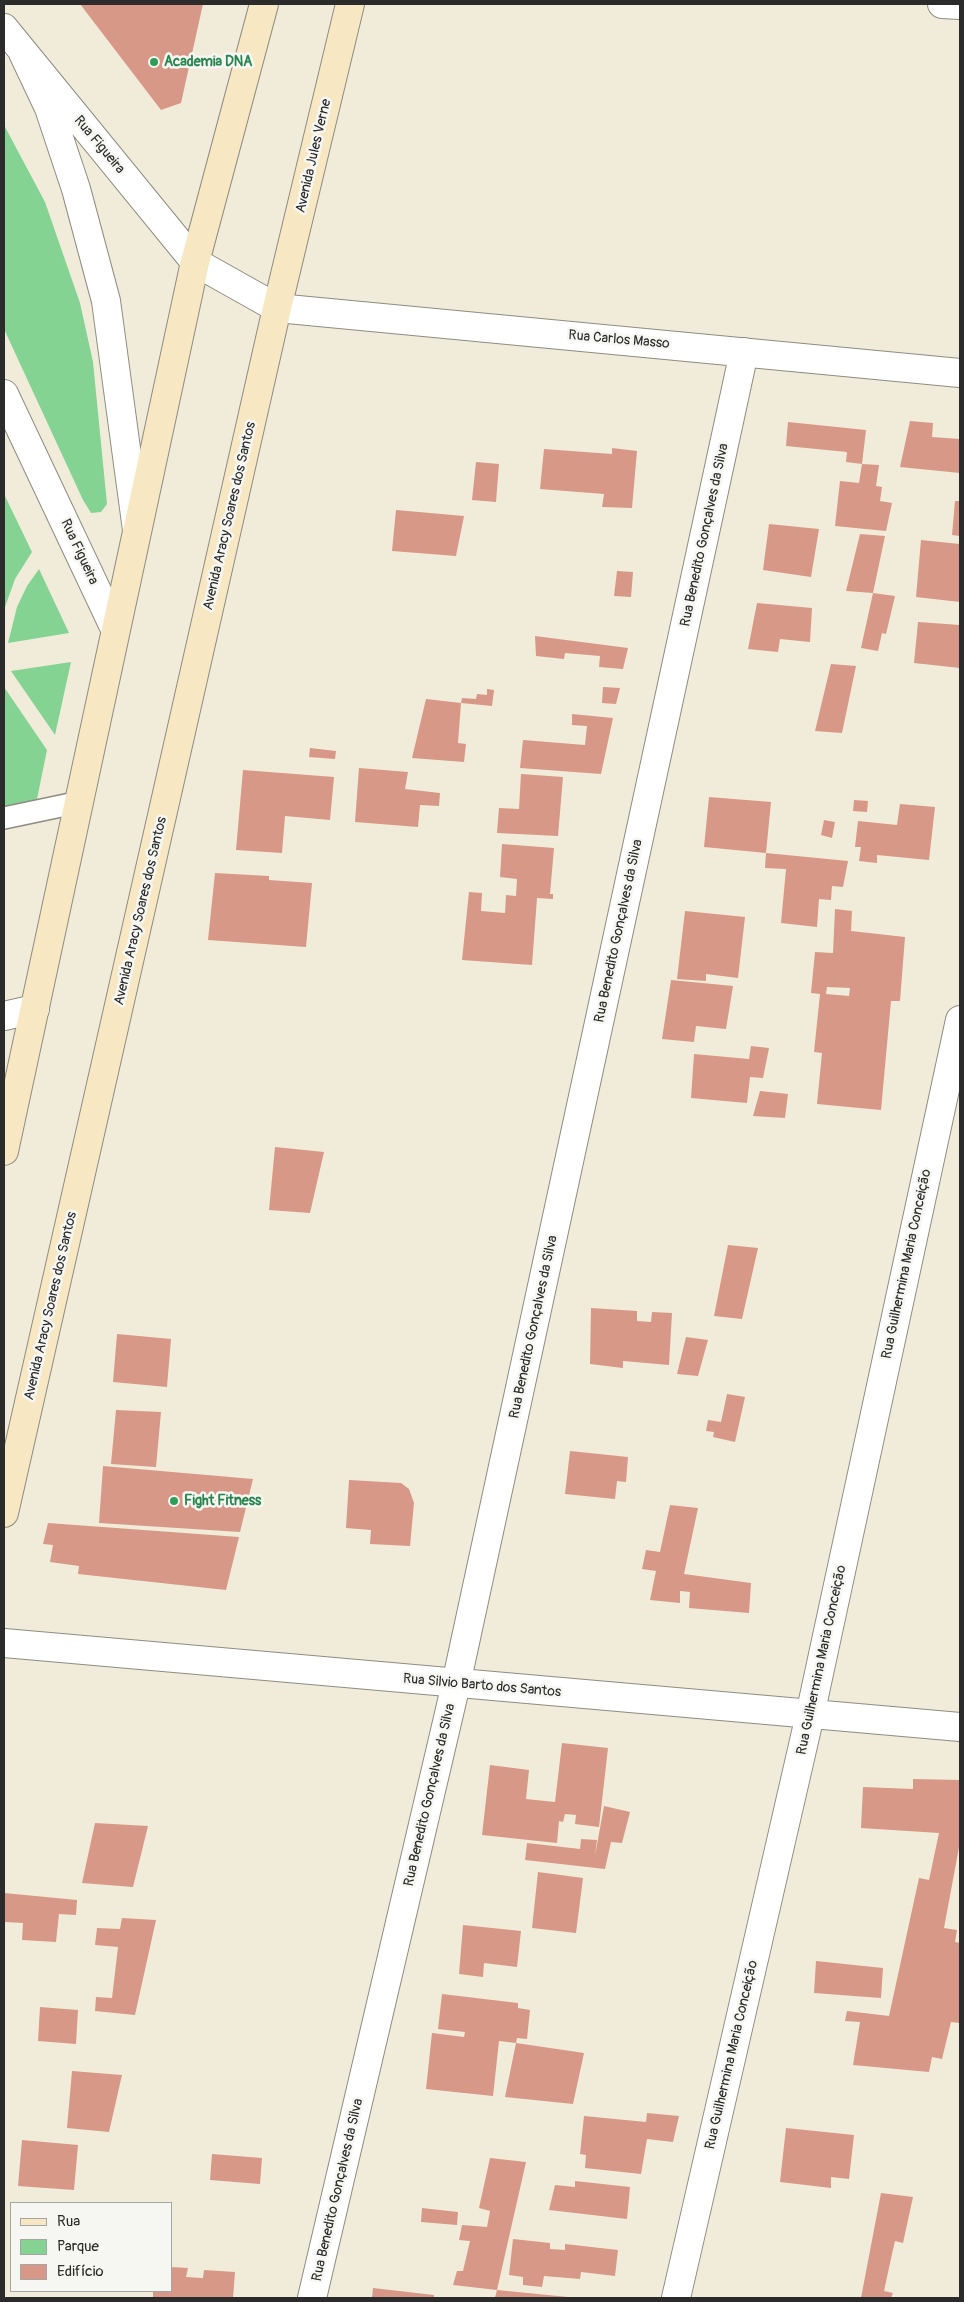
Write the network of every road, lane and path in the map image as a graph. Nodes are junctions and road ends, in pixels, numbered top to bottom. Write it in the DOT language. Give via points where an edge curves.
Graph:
graph roads {
  1 [pos="264,4"];
  2 [pos="350,4"];
  3 [pos="942,4"];
  4 [pos="960,5"];
  5 [pos="4,28"];
  6 [pos="23,53"];
  7 [pos="195,262"];
  8 [pos="278,308"];
  9 [pos="744,352"];
  10 [pos="960,373"];
  11 [pos="4,394"];
  12 [pos="137,536"];
  13 [pos="115,629"];
  14 [pos="80,802"];
  15 [pos="4,818"];
  16 [pos="35,1009"];
  17 [pos="4,1016"];
  18 [pos="960,1020"];
  19 [pos="4,1151"];
  20 [pos="4,1513"];
  21 [pos="4,1643"];
  22 [pos="456,1684"];
  23 [pos="810,1715"];
  24 [pos="960,1727"];
  25 [pos="312,2298"];
  26 [pos="676,2298"];
  1 -- 7 [label="main road"];
  2 -- 8 [label="main road, Avenida Jules Verne"];
  3 -- 4 [label="street"];
  5 -- 6 [label="street, Rua Figueira"];
  6 -- 7 [label="street, Rua Figueira"];
  6 -- 12 [label="street" via="49,108 76,189 106,301"];
  7 -- 8 [label="street"];
  7 -- 12 [label="main road"];
  8 -- 9 [label="street, Rua Carlos Masso"];
  8 -- 20 [label="main road, Avenida Aracy Soares dos Santos"];
  9 -- 10 [label="street, Rua Carlos Masso"];
  9 -- 22 [label="street, Rua Benedito Gonçalves da Silva"];
  11 -- 13 [label="street, Rua Figueira"];
  12 -- 13 [label="main road"];
  13 -- 14 [label="main road"];
  14 -- 15 [label="lane"];
  14 -- 16 [label="main road"];
  16 -- 17 [label="street"];
  16 -- 19 [label="main road"];
  18 -- 23 [label="street, Rua Guilhermina Maria Conceição"];
  21 -- 22 [label="street, Rua Silvio Barto dos Santos"];
  22 -- 23 [label="street, Rua Silvio Barto dos Santos"];
  22 -- 25 [label="street, Rua Benedito Gonçalves da Silva"];
  23 -- 24 [label="street, Rua Silvio Barto dos Santos"];
  23 -- 26 [label="street, Rua Guilhermina Maria Conceição"];
}
